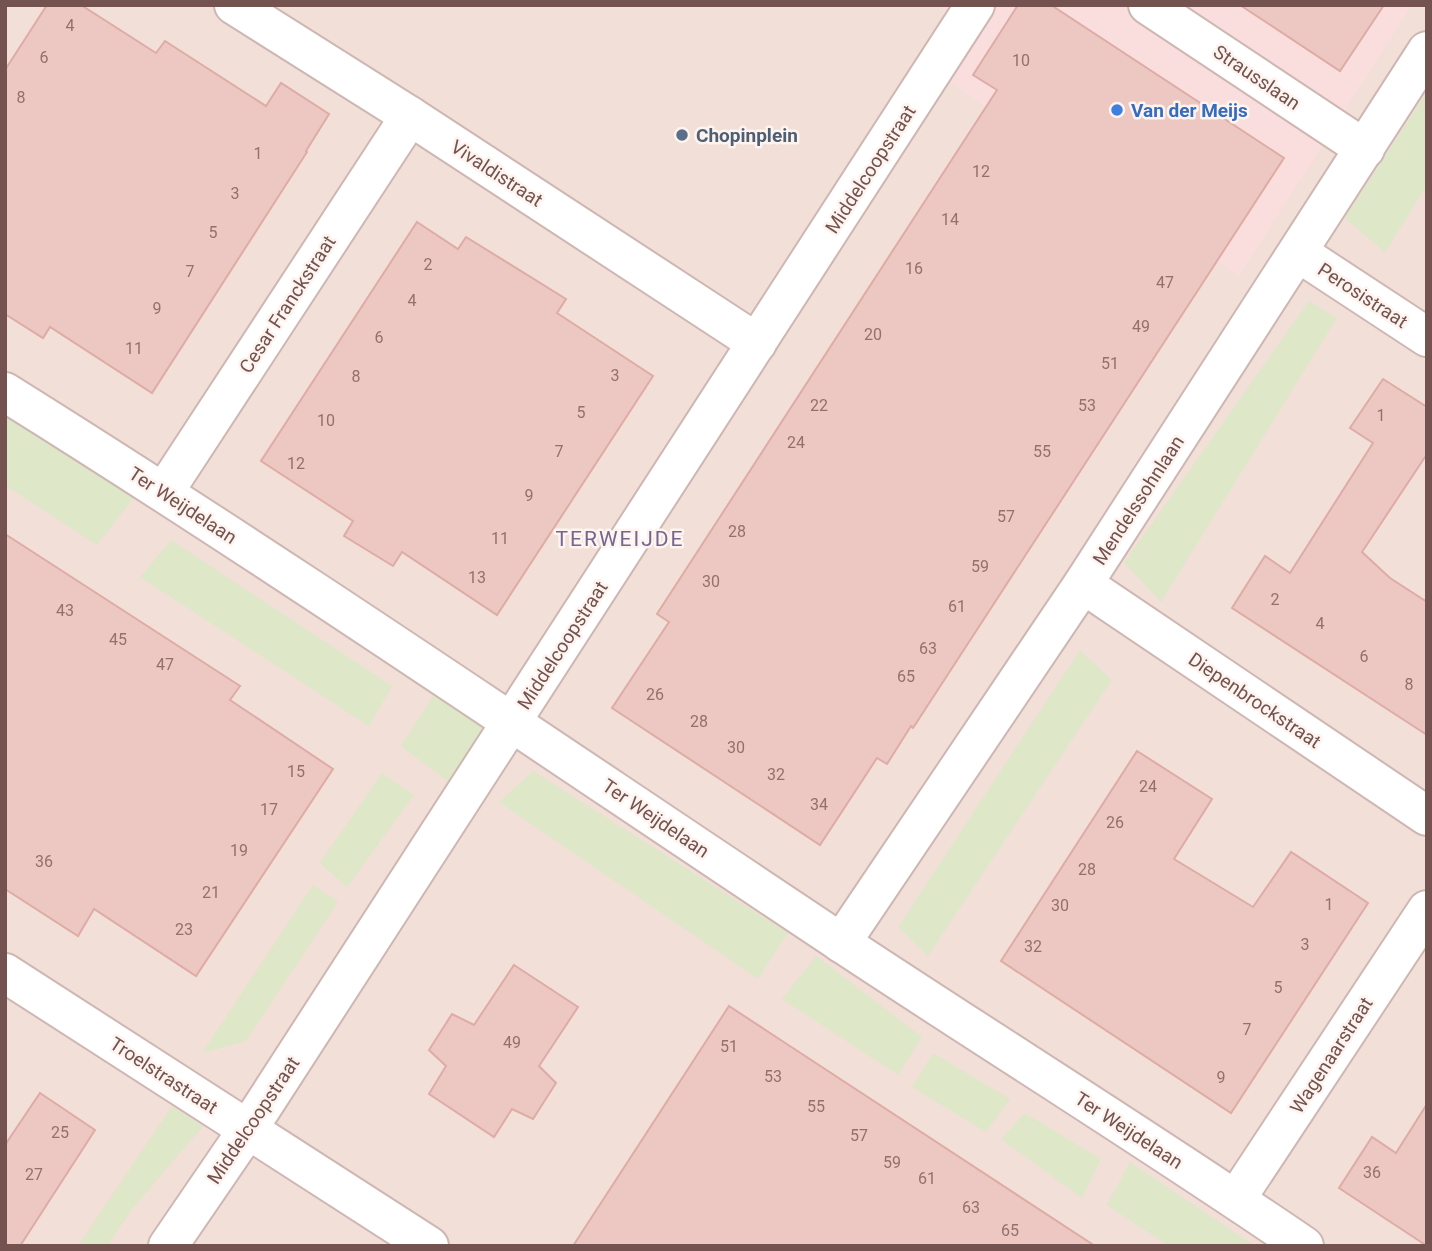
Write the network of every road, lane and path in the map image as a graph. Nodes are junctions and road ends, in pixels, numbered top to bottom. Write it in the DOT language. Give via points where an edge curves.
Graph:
graph roads {
  1 [pos="234,5"];
  2 [pos="975,5"];
  3 [pos="1148,5"];
  4 [pos="1427,51"];
  5 [pos="410,116"];
  6 [pos="1365,149"];
  7 [pos="1299,253"];
  8 [pos="1427,337"];
  9 [pos="757,343"];
  10 [pos="5,392"];
  11 [pos="164,492"];
  12 [pos="1083,584"];
  13 [pos="512,721"];
  14 [pos="1427,816"];
  15 [pos="1427,910"];
  16 [pos="841,943"];
  17 [pos="5,973"];
  18 [pos="248,1129"];
  19 [pos="1236,1199"];
  20 [pos="168,1246"];
  21 [pos="429,1246"];
  22 [pos="1304,1246"];
  1 -- 5 [label="street, Vivaldistraat"];
  2 -- 9 [label="street, Middelcoopstraat"];
  3 -- 6 [label="street, Strausslaan"];
  4 -- 6 [label="street, Mendelssohnlaan"];
  5 -- 9 [label="street, Vivaldistraat"];
  5 -- 11 [label="street, Cesar Franckstraat"];
  6 -- 7 [label="street, Mendelssohnlaan"];
  7 -- 8 [label="street, Perosistraat"];
  7 -- 12 [label="street, Mendelssohnlaan"];
  9 -- 13 [label="street, Middelcoopstraat"];
  10 -- 11 [label="street, Ter Weijdelaan"];
  11 -- 13 [label="street, Ter Weijdelaan"];
  12 -- 14 [label="street, Diepenbrockstraat"];
  12 -- 16 [label="street, Mendelssohnlaan"];
  13 -- 16 [label="street, Ter Weijdelaan"];
  13 -- 18 [label="street, Middelcoopstraat"];
  15 -- 19 [label="street, Wagenaarstraat"];
  16 -- 19 [label="street, Ter Weijdelaan"];
  17 -- 18 [label="street, Troelstrastraat"];
  18 -- 20 [label="street, Middelcoopstraat"];
  18 -- 21 [label="street, Troelstrastraat"];
  19 -- 22 [label="street, Ter Weijdelaan"];
}
